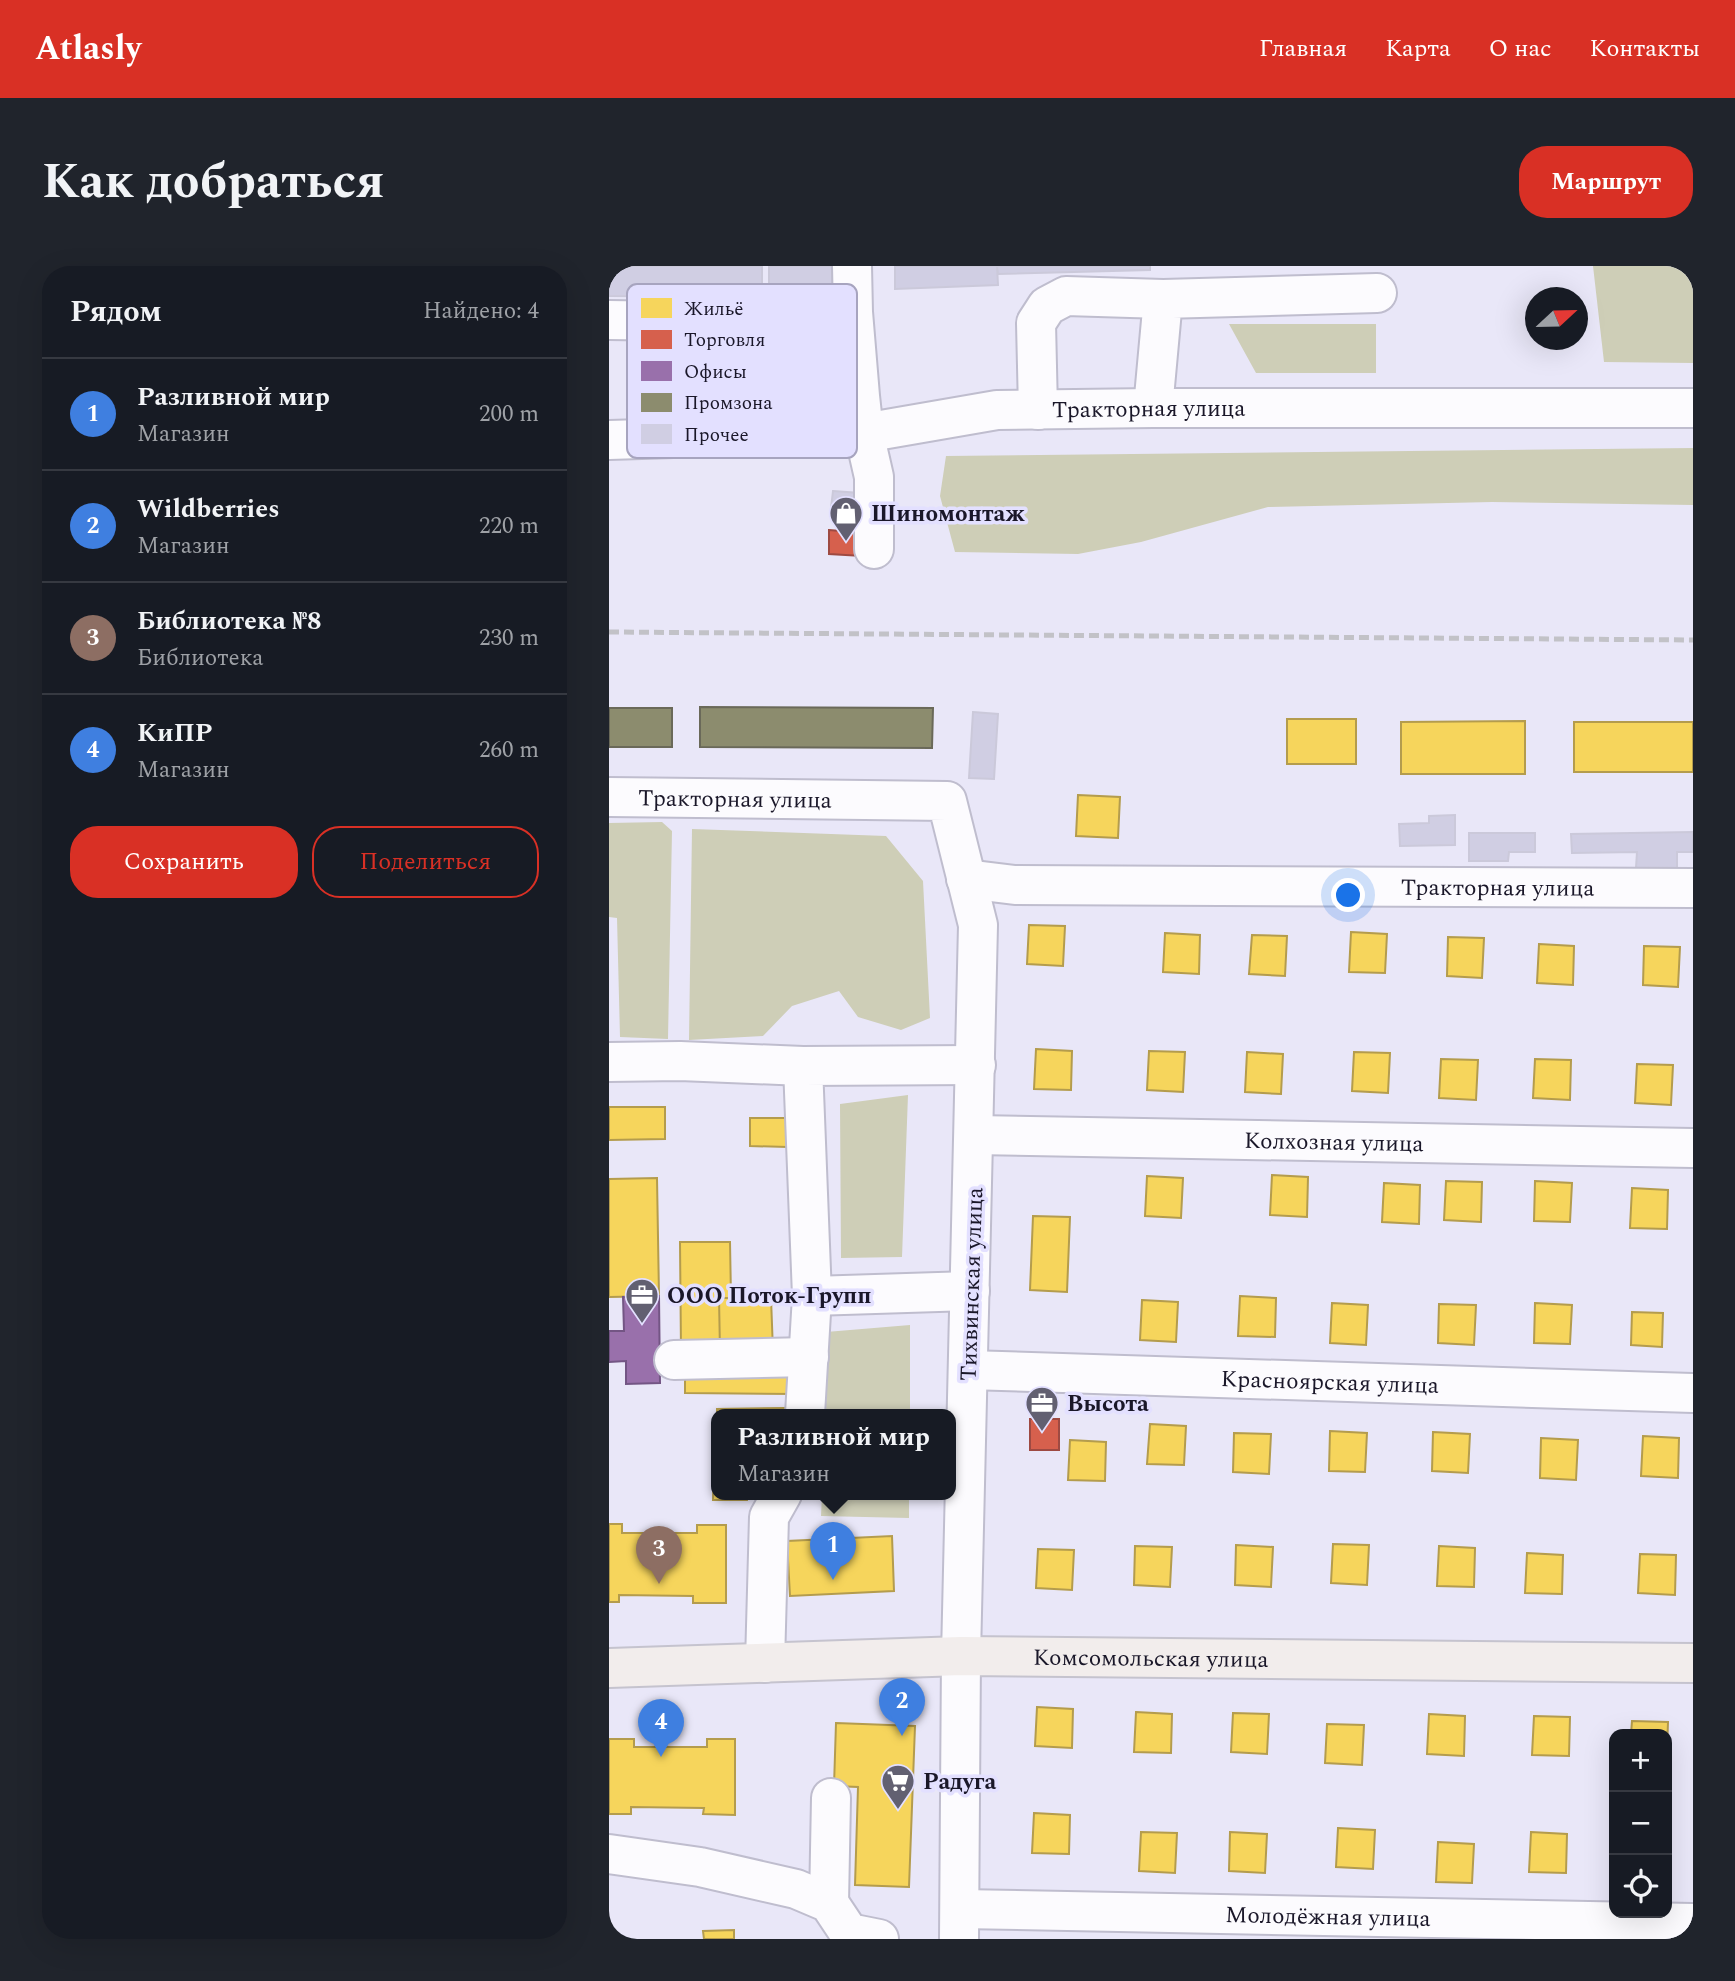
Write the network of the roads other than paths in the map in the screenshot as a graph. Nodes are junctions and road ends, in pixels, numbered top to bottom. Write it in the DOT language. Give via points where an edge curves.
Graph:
graph roads {
  1 [pos="852,266"];
  2 [pos="852,284"];
  3 [pos="1377,293"];
  4 [pos="1163,299"];
  5 [pos="609,320"];
  6 [pos="627,320"];
  7 [pos="857,356"];
  8 [pos="1153,408"];
  9 [pos="1693,408"];
  10 [pos="1038,410"];
  11 [pos="857,433"];
  12 [pos="864,433"];
  13 [pos="627,439"];
  14 [pos="609,440"];
  15 [pos="874,549"];
  16 [pos="609,797"];
  17 [pos="947,801"];
  18 [pos="966,879"];
  19 [pos="1693,888"];
  20 [pos="609,1062"];
  21 [pos="976,1065"];
  22 [pos="803,1066"];
  23 [pos="975,1135"];
  24 [pos="1693,1148"];
  25 [pos="970,1291"];
  26 [pos="812,1296"];
  27 [pos="809,1357"];
  28 [pos="674,1360"];
  29 [pos="968,1370"];
  30 [pos="1693,1393"];
  31 [pos="805,1409"];
  32 [pos="779,1500"];
  33 [pos="961,1656"];
  34 [pos="765,1662"];
  35 [pos="1693,1663"];
  36 [pos="609,1668"];
  37 [pos="831,1798"];
  38 [pos="609,1854"];
  39 [pos="829,1903"];
  40 [pos="1693,1923"];
  41 [pos="960,1924"];
  42 [pos="879,1939"];
  1 -- 2 [label="street"];
  3 -- 4 [label="street"];
  4 -- 8 [label="street"];
  4 -- 10 [label="street" via="1066,296 1047,306 1036,323"];
  5 -- 6 [label="street"];
  7 -- 12 [label="street"];
  8 -- 9 [label="street, Тракторная улица"];
  8 -- 10 [label="street, Тракторная улица"];
  10 -- 12 [label="street, Тракторная улица" via="997,410"];
  11 -- 12 [label="street, Тракторная улица"];
  12 -- 15 [label="street" via="874,477"];
  13 -- 14 [label="street, Тракторная улица"];
  16 -- 17 [label="street, Тракторная улица"];
  17 -- 18 [label="street, Тихвинская улица"];
  18 -- 19 [label="street, Тракторная улица" via="1015,885"];
  18 -- 21 [label="street, Тихвинская улица" via="978,925"];
  20 -- 22 [label="street"];
  21 -- 22 [label="street"];
  21 -- 23 [label="street, Тихвинская улица"];
  22 -- 26 [label="street"];
  23 -- 24 [label="street, Колхозная улица"];
  23 -- 25 [label="street, Тихвинская улица"];
  25 -- 26 [label="street"];
  25 -- 29 [label="street, Тихвинская улица"];
  26 -- 27 [label="street"];
  27 -- 28 [label="street"];
  27 -- 31 [label="street"];
  29 -- 30 [label="street, Красноярская улица"];
  29 -- 33 [label="street, Тихвинская улица"];
  32 -- 34 [label="street" via="769,1517"];
  33 -- 34 [label="main road, Комсомольская улица"];
  33 -- 35 [label="main road, Комсомольская улица"];
  33 -- 41 [label="street, Тихвинская улица"];
  34 -- 36 [label="main road, Комсомольская улица"];
  37 -- 39 [label="street"];
  38 -- 39 [label="street" via="712,1870 796,1889"];
  39 -- 42 [label="street" via="849,1933"];
  40 -- 41 [label="street, Молодёжная улица"];
}
